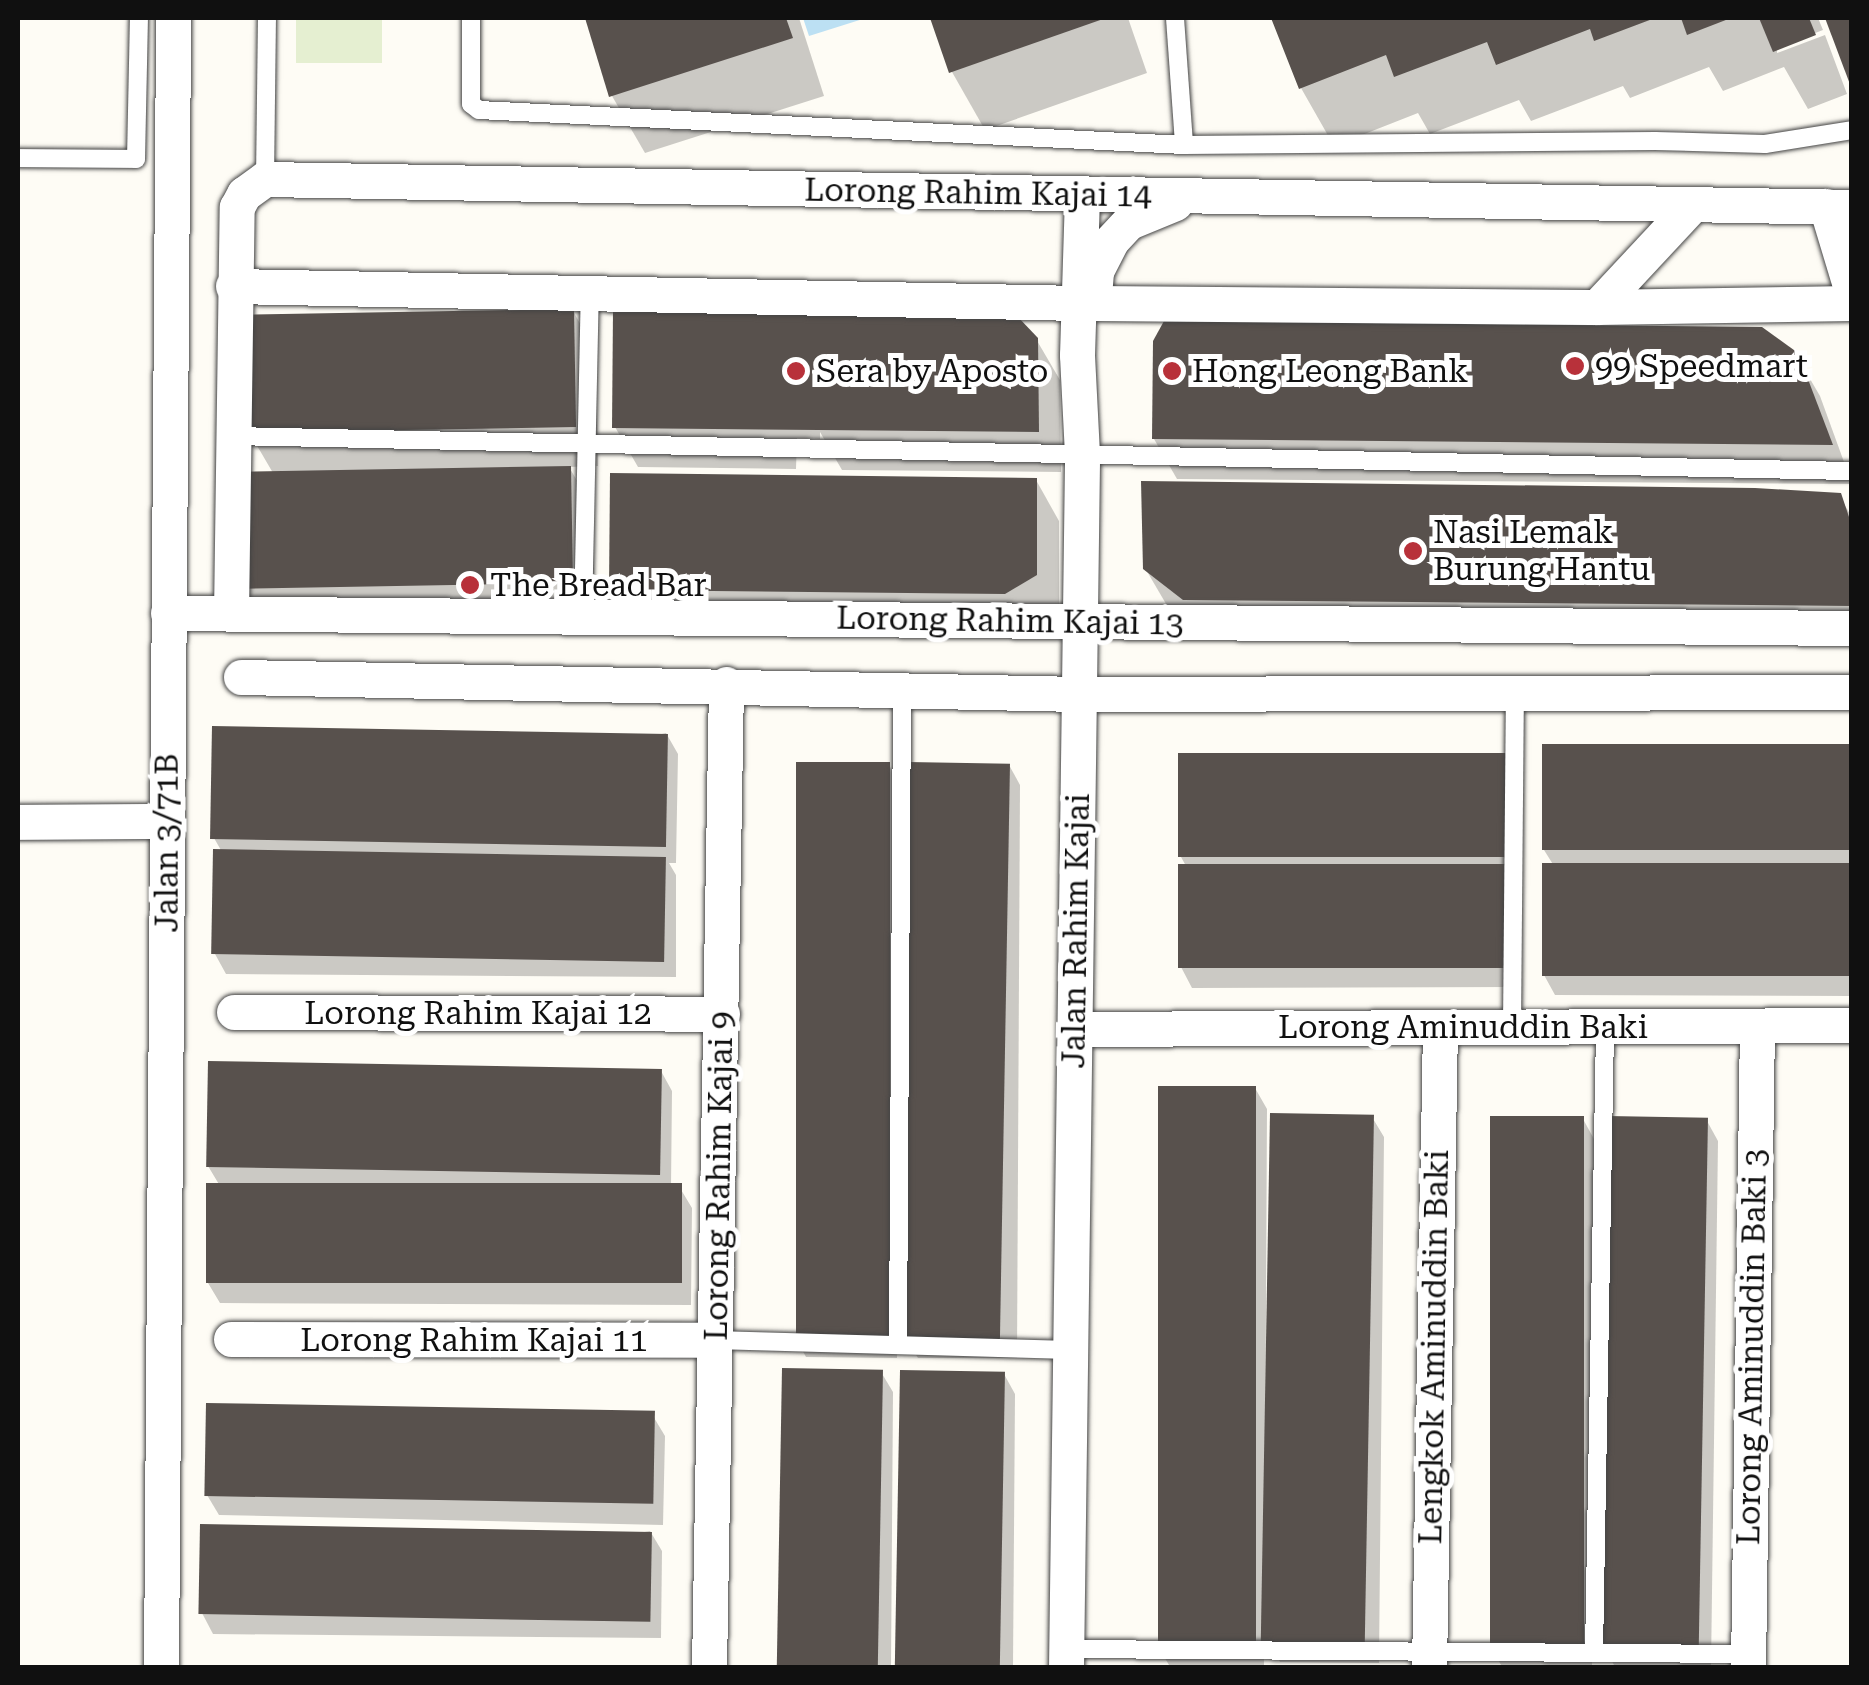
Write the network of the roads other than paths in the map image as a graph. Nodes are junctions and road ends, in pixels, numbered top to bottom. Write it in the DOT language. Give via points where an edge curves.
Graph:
graph roads {
  1 [pos="140,18"];
  2 [pos="173,18"];
  3 [pos="267,18"];
  4 [pos="471,18"];
  5 [pos="1175,18"];
  6 [pos="1852,130"];
  7 [pos="1184,145"];
  8 [pos="18,158"];
  9 [pos="265,179"];
  10 [pos="1082,195"];
  11 [pos="1190,197"];
  12 [pos="1692,205"];
  13 [pos="1839,207"];
  14 [pos="233,286"];
  15 [pos="1852,292"];
  16 [pos="590,295"];
  17 [pos="1086,303"];
  18 [pos="1852,303"];
  19 [pos="1597,308"];
  20 [pos="232,436"];
  21 [pos="587,444"];
  22 [pos="1082,454"];
  23 [pos="1852,471"];
  24 [pos="168,613"];
  25 [pos="231,614"];
  26 [pos="584,617"];
  27 [pos="1080,621"];
  28 [pos="1852,628"];
  29 [pos="241,677"];
  30 [pos="726,684"];
  31 [pos="902,689"];
  32 [pos="1515,690"];
  33 [pos="1852,692"];
  34 [pos="1079,694"];
  35 [pos="167,821"];
  36 [pos="18,822"];
  37 [pos="234,1012"];
  38 [pos="722,1014"];
  39 [pos="1604,1026"];
  40 [pos="1757,1026"];
  41 [pos="1852,1026"];
  42 [pos="1440,1027"];
  43 [pos="1512,1027"];
  44 [pos="1075,1028"];
  45 [pos="232,1339"];
  46 [pos="716,1340"];
  47 [pos="898,1345"];
  48 [pos="1070,1350"];
  49 [pos="1594,1652"];
  50 [pos="1066,1658"];
  51 [pos="1429,1660"];
  52 [pos="1748,1661"];
  53 [pos="160,1668"];
  54 [pos="709,1668"];
  1 -- 8 [label="lane" via="136,159"];
  2 -- 24 [label="street, Jalan 3/71B"];
  3 -- 9 [label="lane"];
  4 -- 7 [label="lane" via="471,104 479,110"];
  5 -- 7 [label="lane"];
  6 -- 7 [label="lane" via="1765,144"];
  9 -- 10 [label="street, Lorong Rahim Kajai 14"];
  9 -- 14 [label="street" via="237,207"];
  10 -- 11 [label="street, Lorong Rahim Kajai 14"];
  10 -- 17 [label="street"];
  11 -- 12 [label="street, Lorong Rahim Kajai 14"];
  11 -- 17 [label="street" via="1129,222 1111,240"];
  12 -- 13 [label="street, Lorong Rahim Kajai 14"];
  12 -- 19 [label="street"];
  13 -- 15 [label="street"];
  14 -- 16 [label="street"];
  14 -- 20 [label="street"];
  16 -- 17 [label="street"];
  16 -- 21 [label="lane"];
  17 -- 19 [label="street"];
  17 -- 22 [label="street, Jalan Rahim Kajai"];
  18 -- 19 [label="street"];
  20 -- 21 [label="lane"];
  20 -- 25 [label="street"];
  21 -- 22 [label="lane"];
  21 -- 26 [label="lane"];
  22 -- 23 [label="lane"];
  22 -- 27 [label="street, Jalan Rahim Kajai"];
  24 -- 25 [label="street, Lorong Rahim Kajai 13"];
  24 -- 35 [label="street, Jalan 3/71B"];
  25 -- 26 [label="street, Lorong Rahim Kajai 13"];
  26 -- 27 [label="street, Lorong Rahim Kajai 13"];
  27 -- 28 [label="street, Lorong Rahim Kajai 13"];
  27 -- 34 [label="street, Jalan Rahim Kajai"];
  29 -- 30 [label="street"];
  30 -- 31 [label="street"];
  30 -- 38 [label="street, Lorong Rahim Kajai 9"];
  31 -- 34 [label="street"];
  31 -- 47 [label="lane"];
  32 -- 33 [label="street"];
  32 -- 34 [label="street"];
  32 -- 43 [label="lane"];
  34 -- 44 [label="street, Jalan Rahim Kajai"];
  35 -- 36 [label="street"];
  35 -- 53 [label="street, Jalan 3/71B"];
  37 -- 38 [label="street, Lorong Rahim Kajai 12"];
  38 -- 46 [label="street, Lorong Rahim Kajai 9"];
  39 -- 40 [label="street, Lorong Aminuddin Baki"];
  39 -- 43 [label="street, Lorong Aminuddin Baki"];
  39 -- 49 [label="lane"];
  40 -- 41 [label="street, Lorong Aminuddin Baki"];
  40 -- 52 [label="street, Lorong Aminuddin Baki 3"];
  42 -- 43 [label="street, Lorong Aminuddin Baki"];
  42 -- 44 [label="street, Lorong Aminuddin Baki"];
  42 -- 51 [label="street, Lengkok Aminuddin Baki"];
  44 -- 48 [label="street, Jalan Rahim Kajai"];
  45 -- 46 [label="street, Lorong Rahim Kajai 11"];
  46 -- 47 [label="lane"];
  46 -- 54 [label="street, Lorong Rahim Kajai 9"];
  47 -- 48 [label="lane"];
  48 -- 50 [label="street, Jalan Rahim Kajai"];
  49 -- 51 [label="lane"];
  49 -- 52 [label="lane"];
  50 -- 51 [label="lane"];
}
